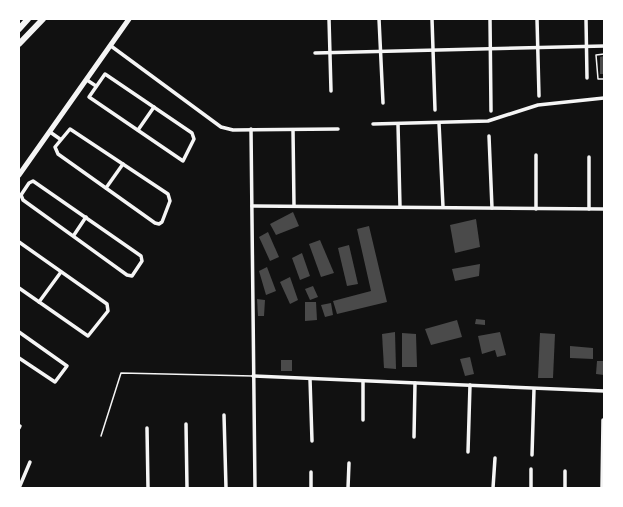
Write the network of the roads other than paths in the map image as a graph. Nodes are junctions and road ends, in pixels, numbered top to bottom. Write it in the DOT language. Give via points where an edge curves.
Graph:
graph roads {
  1 [pos="28,19"];
  2 [pos="43,19"];
  3 [pos="129,19"];
  4 [pos="329,19"];
  5 [pos="379,19"];
  6 [pos="432,19"];
  7 [pos="490,19"];
  8 [pos="537,19"];
  9 [pos="586,19"];
  10 [pos="19,29"];
  11 [pos="19,44"];
  12 [pos="110,46"];
  13 [pos="604,46"];
  14 [pos="586,47"];
  15 [pos="538,48"];
  16 [pos="492,49"];
  17 [pos="381,51"];
  18 [pos="432,51"];
  19 [pos="330,52"];
  20 [pos="314,53"];
  21 [pos="604,54"];
  22 [pos="587,78"];
  23 [pos="604,79"];
  24 [pos="87,80"];
  25 [pos="96,86"];
  26 [pos="331,91"];
  27 [pos="539,96"];
  28 [pos="604,98"];
  29 [pos="383,103"];
  30 [pos="154,107"];
  31 [pos="434,110"];
  32 [pos="491,111"];
  33 [pos="440,123"];
  34 [pos="372,124"];
  35 [pos="398,124"];
  36 [pos="251,129"];
  37 [pos="338,129"];
  38 [pos="138,130"];
  39 [pos="293,130"];
  40 [pos="50,132"];
  41 [pos="489,136"];
  42 [pos="60,139"];
  43 [pos="536,155"];
  44 [pos="589,157"];
  45 [pos="123,164"];
  46 [pos="19,175"];
  47 [pos="19,187"];
  48 [pos="106,188"];
  49 [pos="24,190"];
  50 [pos="252,206"];
  51 [pos="294,206"];
  52 [pos="443,207"];
  53 [pos="400,208"];
  54 [pos="492,208"];
  55 [pos="536,209"];
  56 [pos="588,209"];
  57 [pos="604,209"];
  58 [pos="86,217"];
  59 [pos="74,235"];
  60 [pos="19,242"];
  61 [pos="61,272"];
  62 [pos="19,288"];
  63 [pos="39,302"];
  64 [pos="19,332"];
  65 [pos="19,358"];
  66 [pos="253,376"];
  67 [pos="310,379"];
  68 [pos="363,381"];
  69 [pos="415,383"];
  70 [pos="470,385"];
  71 [pos="534,389"];
  72 [pos="604,391"];
  73 [pos="224,415"];
  74 [pos="363,420"];
  75 [pos="603,420"];
  76 [pos="186,424"];
  77 [pos="147,428"];
  78 [pos="101,436"];
  79 [pos="414,437"];
  80 [pos="312,441"];
  81 [pos="468,452"];
  82 [pos="532,455"];
  83 [pos="495,458"];
  84 [pos="30,462"];
  85 [pos="349,463"];
  86 [pos="531,469"];
  87 [pos="565,471"];
  88 [pos="311,472"];
  89 [pos="19,488"];
  90 [pos="148,488"];
  91 [pos="187,488"];
  92 [pos="226,488"];
  93 [pos="255,488"];
  94 [pos="311,488"];
  95 [pos="348,488"];
  96 [pos="493,488"];
  97 [pos="531,488"];
  98 [pos="565,488"];
  99 [pos="602,488"];
  1 -- 10 [label="highway"];
  2 -- 11 [label="highway"];
  3 -- 12 [label="main road"];
  4 -- 19 [label="street"];
  5 -- 17 [label="street"];
  6 -- 18 [label="street"];
  7 -- 16 [label="street"];
  8 -- 15 [label="street"];
  9 -- 14 [label="street"];
  12 -- 24 [label="main road"];
  12 -- 36 [label="street" via="221,126 233,130"];
  13 -- 14 [label="street"];
  14 -- 15 [label="street"];
  14 -- 22 [label="street"];
  15 -- 16 [label="street"];
  15 -- 27 [label="street"];
  16 -- 18 [label="street"];
  16 -- 32 [label="street"];
  17 -- 18 [label="street"];
  17 -- 19 [label="street"];
  17 -- 29 [label="street"];
  18 -- 31 [label="street"];
  19 -- 20 [label="street"];
  19 -- 26 [label="street"];
  21 -- 23 [label="lane" via="596,55 598,79"];
  24 -- 25 [label="street"];
  24 -- 40 [label="main road"];
  25 -- 30 [label="street" via="105,74"];
  25 -- 38 [label="street" via="89,97"];
  28 -- 33 [label="street" via="538,105 488,121"];
  30 -- 38 [label="street"];
  30 -- 38 [label="street" via="194,136 186,158 183,161"];
  33 -- 35 [label="street"];
  33 -- 52 [label="street"];
  34 -- 35 [label="street"];
  35 -- 53 [label="street"];
  36 -- 39 [label="street"];
  36 -- 50 [label="street"];
  37 -- 39 [label="street"];
  39 -- 51 [label="street"];
  40 -- 42 [label="street"];
  40 -- 46 [label="main road"];
  41 -- 54 [label="street"];
  42 -- 45 [label="street" via="66,131 73,130"];
  42 -- 48 [label="street" via="55,147 58,154"];
  43 -- 55 [label="street"];
  44 -- 56 [label="street"];
  45 -- 48 [label="street"];
  45 -- 48 [label="street" via="168,194 170,201 162,222 155,223"];
  47 -- 49 [label="street"];
  49 -- 58 [label="street" via="29,183 36,182"];
  49 -- 59 [label="street" via="21,195 23,200"];
  50 -- 51 [label="street"];
  50 -- 66 [label="street"];
  51 -- 53 [label="street"];
  52 -- 53 [label="street"];
  52 -- 54 [label="street"];
  54 -- 55 [label="street"];
  55 -- 56 [label="street"];
  56 -- 57 [label="street"];
  58 -- 59 [label="street"];
  58 -- 59 [label="street" via="141,256 142,261 134,274 127,275"];
  60 -- 61 [label="street"];
  61 -- 63 [label="street"];
  61 -- 63 [label="street" via="107,304 108,311 92,334 84,334"];
  62 -- 63 [label="street"];
  64 -- 65 [label="street" via="67,366 55,382"];
  66 -- 67 [label="street"];
  66 -- 78 [label="lane" via="122,373"];
  66 -- 93 [label="street"];
  67 -- 68 [label="street"];
  67 -- 80 [label="street"];
  68 -- 69 [label="street"];
  68 -- 74 [label="street"];
  69 -- 70 [label="street"];
  69 -- 79 [label="street"];
  70 -- 71 [label="street"];
  70 -- 81 [label="street"];
  71 -- 72 [label="street"];
  71 -- 82 [label="street"];
  73 -- 92 [label="street"];
  75 -- 99 [label="street"];
  76 -- 91 [label="street"];
  77 -- 90 [label="street"];
  83 -- 96 [label="street"];
  84 -- 89 [label="street"];
  85 -- 95 [label="street"];
  86 -- 97 [label="street"];
  87 -- 98 [label="street"];
  88 -- 94 [label="street"];
}
